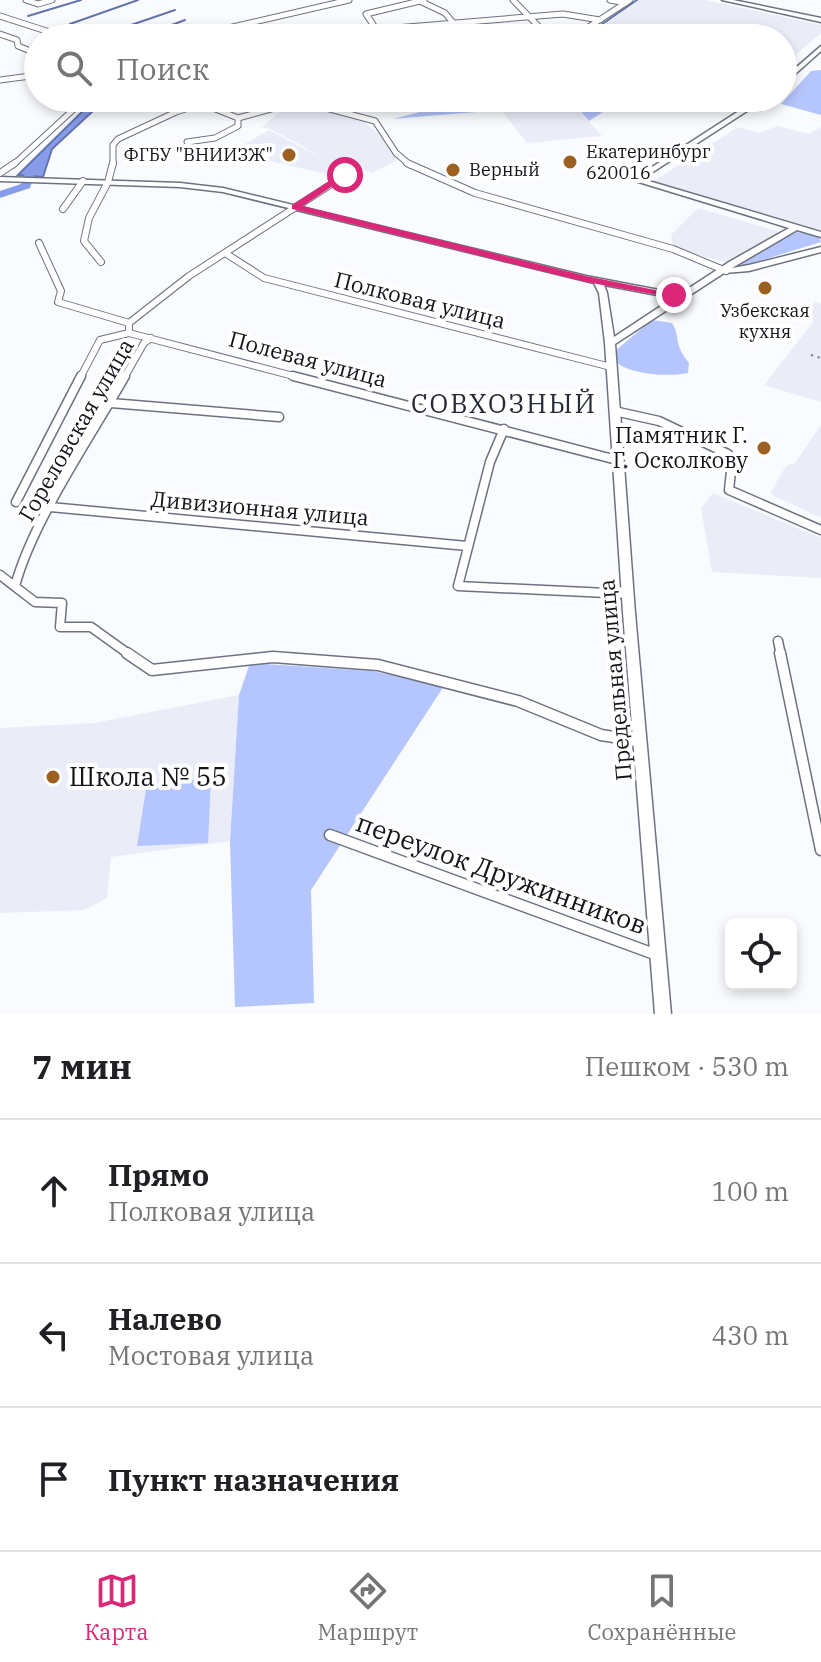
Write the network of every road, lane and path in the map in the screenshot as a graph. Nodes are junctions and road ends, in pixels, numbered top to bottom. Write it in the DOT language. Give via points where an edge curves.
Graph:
graph roads {
  1 [pos="26,0"];
  2 [pos="52,0"];
  3 [pos="349,0"];
  4 [pos="422,0"];
  5 [pos="514,0"];
  6 [pos="610,0"];
  7 [pos="725,0"];
  8 [pos="736,0"];
  9 [pos="628,1"];
  10 [pos="0,16"];
  11 [pos="530,17"];
  12 [pos="821,19"];
  13 [pos="600,20"];
  14 [pos="453,23"];
  15 [pos="25,24"];
  16 [pos="245,24"];
  17 [pos="373,24"];
  18 [pos="440,24"];
  19 [pos="537,24"];
  20 [pos="594,24"];
  21 [pos="0,34"];
  22 [pos="24,48"];
  23 [pos="820,49"];
  24 [pos="797,70"];
  25 [pos="24,77"];
  26 [pos="0,80"];
  27 [pos="71,112"];
  28 [pos="176,112"];
  29 [pos="224,112"];
  30 [pos="260,112"];
  31 [pos="341,112"];
  32 [pos="742,112"];
  33 [pos="238,118"];
  34 [pos="187,142"];
  35 [pos="350,172"];
  36 [pos="0,176"];
  37 [pos="83,181"];
  38 [pos="108,182"];
  39 [pos="295,207"];
  40 [pos="63,209"];
  41 [pos="797,227"];
  42 [pos="821,235"];
  43 [pos="39,243"];
  44 [pos="821,249"];
  45 [pos="225,253"];
  46 [pos="101,262"];
  47 [pos="726,271"];
  48 [pos="598,282"];
  49 [pos="681,297"];
  50 [pos="129,323"];
  51 [pos="129,333"];
  52 [pos="151,338"];
  53 [pos="610,343"];
  54 [pos="611,367"];
  55 [pos="111,403"];
  56 [pos="614,411"];
  57 [pos="279,417"];
  58 [pos="504,429"];
  59 [pos="617,460"];
  60 [pos="16,502"];
  61 [pos="50,507"];
  62 [pos="821,530"];
  63 [pos="467,546"];
  64 [pos="0,575"];
  65 [pos="15,586"];
  66 [pos="628,594"];
  67 [pos="778,641"];
  68 [pos="639,741"];
  69 [pos="330,835"];
  70 [pos="821,850"];
  71 [pos="658,955"];
  72 [pos="663,1014"];
  1 -- 2 [label="street"];
  3 -- 16 [label="street"];
  4 -- 14 [label="street"];
  4 -- 17 [label="street" via="366,14"];
  5 -- 11 [label="street"];
  6 -- 9 [label="street"];
  7 -- 12 [label="street"];
  8 -- 12 [label="street"];
  9 -- 13 [label="street"];
  10 -- 15 [label="street"];
  11 -- 13 [label="street" via="563,14"];
  11 -- 14 [label="street"];
  11 -- 19 [label="street"];
  13 -- 20 [label="street"];
  14 -- 18 [label="street"];
  21 -- 22 [label="street"];
  23 -- 24 [label="street"];
  25 -- 26 [label="street"];
  27 -- 36 [label="street"];
  28 -- 38 [label="street" via="118,139"];
  29 -- 33 [label="street"];
  30 -- 33 [label="street"];
  31 -- 47 [label="street" via="375,121 408,164 475,193 680,252"];
  32 -- 41 [label="street" via="636,180"];
  33 -- 34 [label="street" via="238,126 215,138"];
  35 -- 39 [label="street"];
  36 -- 37 [label="street"];
  37 -- 38 [label="street"];
  37 -- 40 [label="street"];
  38 -- 39 [label="street" via="197,186"];
  38 -- 46 [label="street" via="89,218 84,241"];
  39 -- 45 [label="street"];
  39 -- 48 [label="street"];
  41 -- 42 [label="street"];
  41 -- 47 [label="street"];
  43 -- 50 [label="street" via="61,291 58,302"];
  44 -- 47 [label="street"];
  45 -- 50 [label="street"];
  45 -- 54 [label="street, Полковая улица" via="264,278"];
  47 -- 49 [label="street"];
  48 -- 49 [label="street"];
  48 -- 53 [label="street, Предельная улица"];
  49 -- 53 [label="street"];
  50 -- 51 [label="street"];
  51 -- 52 [label="street, Полевая улица"];
  51 -- 60 [label="street" via="100,340"];
  52 -- 55 [label="street, Гореловская улица"];
  52 -- 58 [label="street, Полевая улица"];
  53 -- 54 [label="street, Предельная улица"];
  54 -- 56 [label="street, Предельная улица"];
  55 -- 57 [label="street"];
  55 -- 61 [label="street, Гореловская улица"];
  56 -- 59 [label="street, Предельная улица"];
  56 -- 62 [label="street" via="659,421 728,454 729,490"];
  58 -- 59 [label="street, Полевая улица"];
  58 -- 63 [label="street"];
  59 -- 66 [label="street, Предельная улица"];
  61 -- 63 [label="street, Дивизионная улица"];
  61 -- 65 [label="street, Гореловская улица"];
  63 -- 66 [label="street" via="458,586"];
  64 -- 65 [label="street"];
  65 -- 68 [label="street" via="35,602 62,603 60,627 91,627 152,670 273,657 378,665 518,701 601,735"];
  66 -- 68 [label="street, Предельная улица"];
  67 -- 70 [label="street"];
  68 -- 71 [label="street, Предельная улица"];
  69 -- 71 [label="street, переулок Дружинников"];
  71 -- 72 [label="street, Предельная улица"];
}
